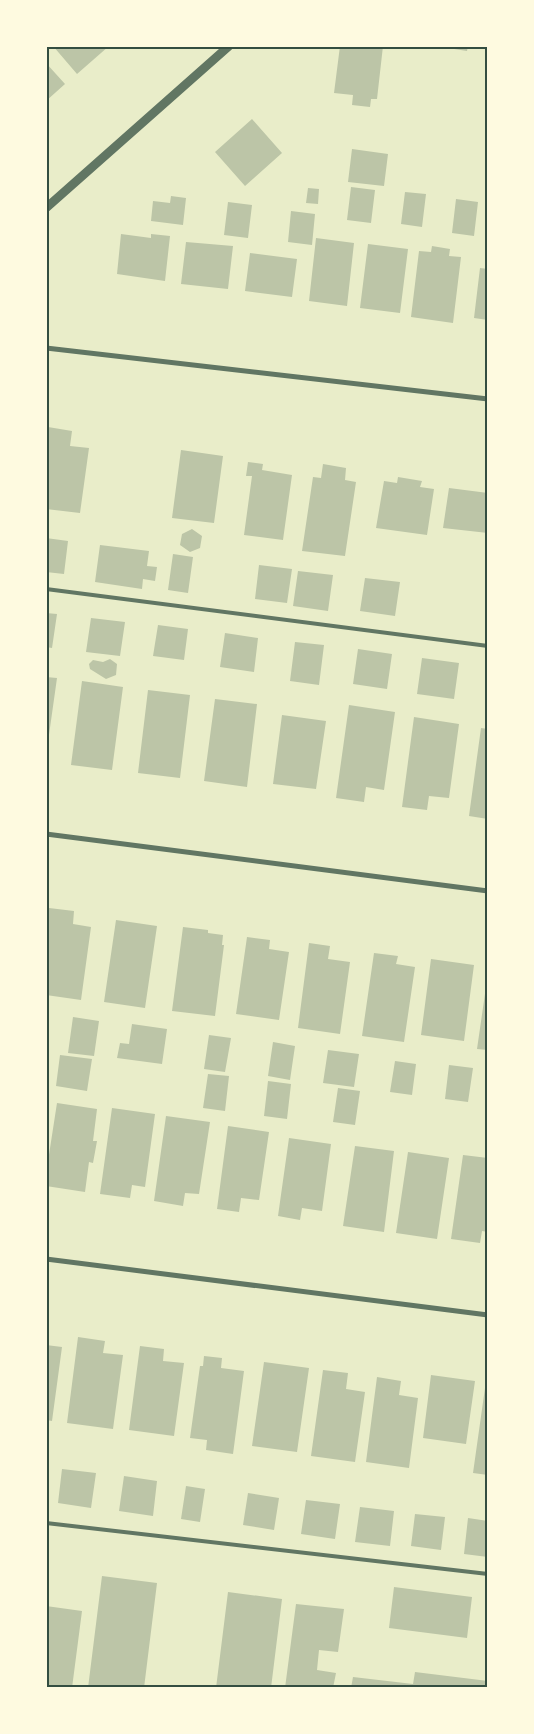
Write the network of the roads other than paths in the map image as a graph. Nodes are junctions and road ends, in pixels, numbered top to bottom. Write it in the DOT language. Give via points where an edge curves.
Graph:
graph roads {
  1 [pos="229,46"];
  2 [pos="46,208"];
  3 [pos="46,348"];
  4 [pos="488,399"];
  5 [pos="46,589"];
  6 [pos="488,646"];
  7 [pos="46,834"];
  8 [pos="488,891"];
  9 [pos="46,1259"];
  10 [pos="488,1315"];
  11 [pos="46,1523"];
  12 [pos="488,1574"];
  1 -- 2 [label="street"];
  3 -- 4 [label="street"];
  5 -- 6 [label="lane"];
  7 -- 8 [label="street"];
  9 -- 10 [label="street"];
  11 -- 12 [label="lane"];
}
